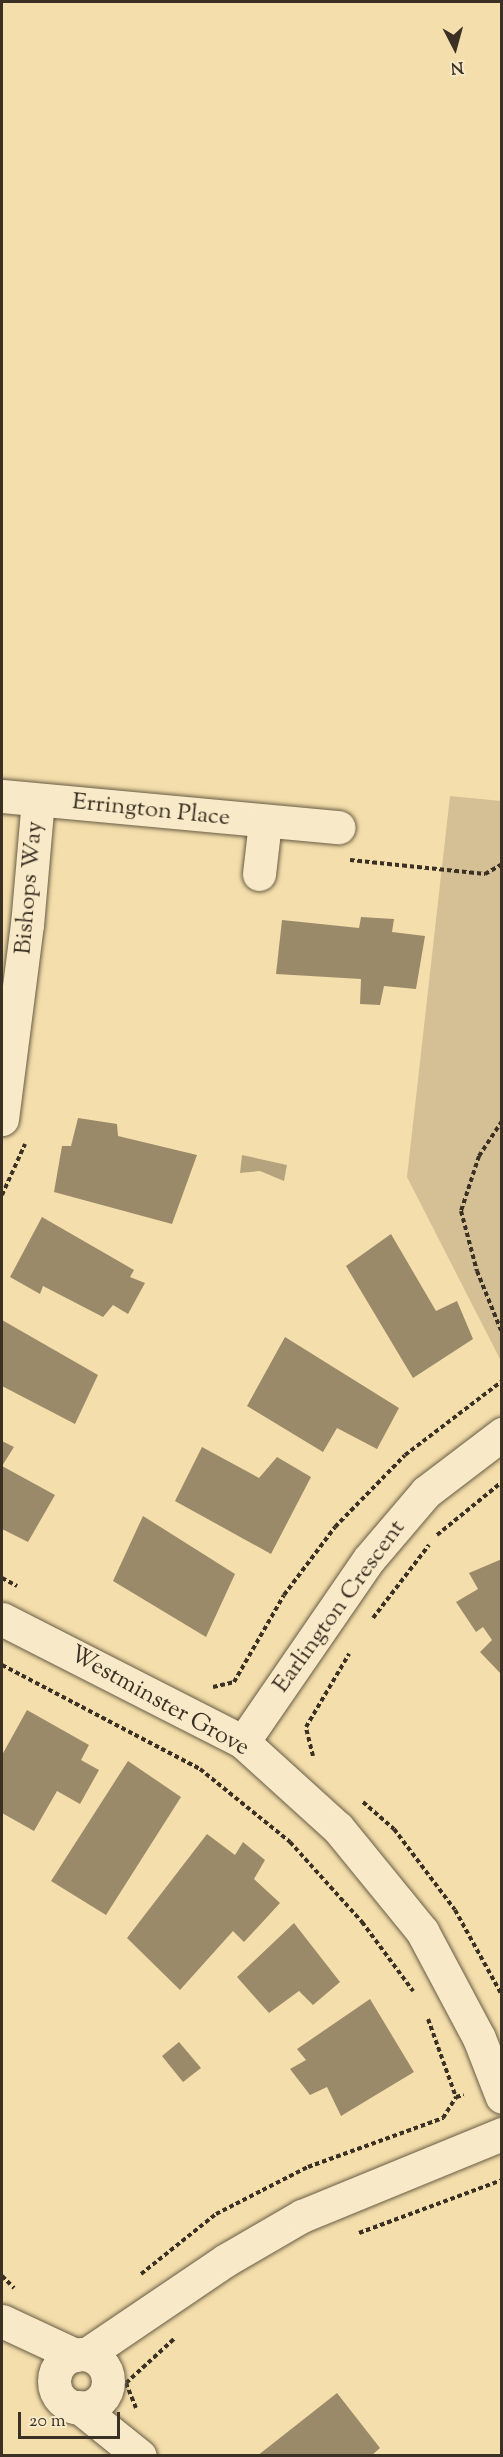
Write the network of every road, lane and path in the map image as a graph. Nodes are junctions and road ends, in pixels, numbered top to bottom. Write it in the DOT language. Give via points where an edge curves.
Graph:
graph roads {
  1 [pos="2,796"];
  2 [pos="38,800"];
  3 [pos="265,822"];
  4 [pos="339,828"];
  5 [pos="345,859"];
  6 [pos="501,864"];
  7 [pos="259,874"];
  8 [pos="501,1121"];
  9 [pos="15,1126"];
  10 [pos="2,1195"];
  11 [pos="501,1333"];
  12 [pos="501,1381"];
  13 [pos="501,1434"];
  14 [pos="501,1482"];
  15 [pos="2,1578"];
  16 [pos="22,1589"];
  17 [pos="2,1619"];
  18 [pos="368,1625"];
  19 [pos="355,1643"];
  20 [pos="2,1665"];
  21 [pos="210,1686"];
  22 [pos="306,1727"];
  23 [pos="243,1742"];
  24 [pos="415,1994"];
  25 [pos="426,2014"];
  26 [pos="456,2097"];
  27 [pos="501,2097"];
  28 [pos="501,2134"];
  29 [pos="501,2180"];
  30 [pos="348,2236"];
  31 [pos="2,2321"];
  32 [pos="181,2333"];
  33 [pos="91,2378"];
  34 [pos="139,2453"];
  1 -- 2 [label="street, Errington Place"];
  2 -- 3 [label="street, Errington Place"];
  2 -- 9 [label="street, Bishops Way"];
  3 -- 4 [label="street, Errington Place"];
  3 -- 7 [label="street, Errington Place"];
  5 -- 6 [label="path" via="485,874"];
  8 -- 11 [label="path" via="479,1156 461,1211 477,1271"];
  9 -- 10 [label="path"];
  12 -- 21 [label="path" via="405,1455 335,1527 284,1595 234,1682 220,1688"];
  13 -- 23 [label="street, Earlington Crescent" via="426,1492 369,1559"];
  14 -- 18 [label="path" via="437,1535"];
  15 -- 16 [label="path"];
  17 -- 23 [label="street, Westminster Grove"];
  19 -- 22 [label="path"];
  20 -- 24 [label="path" via="200,1769 290,1842 362,1922"];
  23 -- 27 [label="street, Westminster Grove" via="338,1828 422,1931 479,2038"];
  25 -- 26 [label="path"];
  28 -- 33 [label="street" via="302,2216 226,2260 151,2313"];
  29 -- 30 [label="path"];
  31 -- 33 [label="street" via="28,2354"];
  32 -- 33 [label="path"];
  33 -- 34 [label="street"];
}
